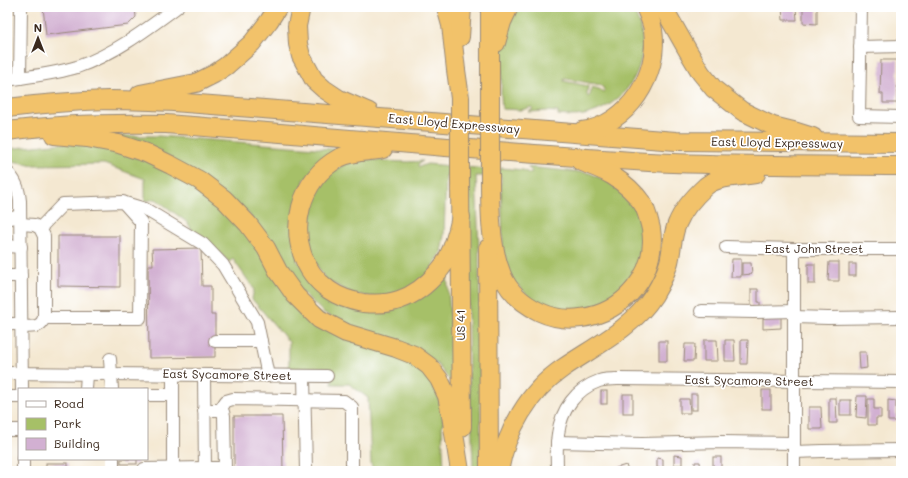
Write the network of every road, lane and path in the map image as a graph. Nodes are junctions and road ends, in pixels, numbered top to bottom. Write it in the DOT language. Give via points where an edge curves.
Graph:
graph roads {
  1 [pos="21,7"];
  2 [pos="177,7"];
  3 [pos="278,7"];
  4 [pos="301,7"];
  5 [pos="446,7"];
  6 [pos="462,7"];
  7 [pos="490,7"];
  8 [pos="509,7"];
  9 [pos="644,7"];
  10 [pos="664,7"];
  11 [pos="861,7"];
  12 [pos="901,46"];
  13 [pos="860,47"];
  14 [pos="490,76"];
  15 [pos="20,78"];
  16 [pos="7,80"];
  17 [pos="460,98"];
  18 [pos="109,100"];
  19 [pos="7,108"];
  20 [pos="901,117"];
  21 [pos="383,118"];
  22 [pos="7,132"];
  23 [pos="567,133"];
  24 [pos="403,143"];
  25 [pos="833,143"];
  26 [pos="901,144"];
  27 [pos="569,156"];
  28 [pos="795,165"];
  29 [pos="901,166"];
  30 [pos="7,172"];
  31 [pos="490,179"];
  32 [pos="123,202"];
  33 [pos="461,217"];
  34 [pos="7,219"];
  35 [pos="20,220"];
  36 [pos="40,228"];
  37 [pos="7,246"];
  38 [pos="21,247"];
  39 [pos="726,248"];
  40 [pos="794,249"];
  41 [pos="901,249"];
  42 [pos="7,276"];
  43 [pos="21,276"];
  44 [pos="701,311"];
  45 [pos="794,314"];
  46 [pos="901,317"];
  47 [pos="44,318"];
  48 [pos="7,324"];
  49 [pos="22,325"];
  50 [pos="215,341"];
  51 [pos="261,341"];
  52 [pos="110,358"];
  53 [pos="7,373"];
  54 [pos="22,373"];
  55 [pos="86,374"];
  56 [pos="111,374"];
  57 [pos="173,375"];
  58 [pos="204,375"];
  59 [pos="268,376"];
  60 [pos="304,376"];
  61 [pos="327,376"];
  62 [pos="794,382"];
  63 [pos="901,382"];
  64 [pos="22,388"];
  65 [pos="86,388"];
  66 [pos="112,388"];
  67 [pos="173,395"];
  68 [pos="148,396"];
  69 [pos="18,397"];
  70 [pos="7,398"];
  71 [pos="304,400"];
  72 [pos="204,410"];
  73 [pos="220,410"];
  74 [pos="7,430"];
  75 [pos="18,430"];
  76 [pos="557,442"];
  77 [pos="794,448"];
  78 [pos="901,450"];
  79 [pos="23,460"];
  80 [pos="113,460"];
  81 [pos="144,466"];
  82 [pos="205,469"];
  83 [pos="173,470"];
  84 [pos="225,470"];
  85 [pos="23,471"];
  86 [pos="113,471"];
  87 [pos="306,471"];
  88 [pos="352,471"];
  89 [pos="461,471"];
  90 [pos="489,471"];
  91 [pos="499,471"];
  92 [pos="557,471"];
  93 [pos="794,471"];
  1 -- 15 [label="street"];
  2 -- 15 [label="street" via="134,38 98,58 62,71"];
  3 -- 18 [label="highway" via="252,43 214,74 196,83"];
  4 -- 21 [label="highway" via="297,26 298,44 301,56 314,80 339,99"];
  5 -- 17 [label="highway" via="451,26"];
  6 -- 17 [label="highway, US 41"];
  7 -- 14 [label="highway"];
  8 -- 14 [label="highway" via="502,22"];
  9 -- 23 [label="highway" via="653,29 654,48 646,81 639,93 623,113 600,127"];
  10 -- 25 [label="highway" via="688,51 714,89 742,111 773,126"];
  11 -- 13 [label="street"];
  12 -- 13 [label="street"];
  13 -- 20 [label="street" via="859,116"];
  14 -- 31 [label="highway, bridge"];
  15 -- 16 [label="street"];
  17 -- 33 [label="highway, US 41 / US 41, bridge"];
  18 -- 19 [label="highway, East Lloyd Expressway"];
  18 -- 21 [label="highway, East Lloyd Expressway" via="173,102"];
  21 -- 23 [label="highway, East Lloyd Expressway"];
  22 -- 24 [label="highway, East Lloyd Expressway" via="92,124 166,124"];
  22 -- 89 [label="highway" via="86,138 119,144 146,153 199,180 224,199 248,224 295,295 319,319 346,333 396,348 429,366 447,396"];
  23 -- 25 [label="highway, East Lloyd Expressway" via="676,142"];
  24 -- 27 [label="highway, East Lloyd Expressway"];
  24 -- 33 [label="highway" via="378,151 340,157 322,169 311,183 304,197 298,227 305,264 312,275 330,291 354,301 384,304 398,301 432,279 448,259"];
  25 -- 26 [label="highway, East Lloyd Expressway"];
  27 -- 28 [label="highway, East Lloyd Expressway" via="688,163"];
  27 -- 31 [label="highway" via="613,176 623,184 643,204 650,224 651,247 643,276 625,299 598,315 573,319 553,317 529,306 512,292 502,275 494,246 490,213"];
  28 -- 29 [label="highway, East Lloyd Expressway"];
  28 -- 91 [label="highway" via="755,175 722,179 708,184 697,195 677,224 668,263 654,295 630,323 561,369 540,387 515,424"];
  30 -- 35 [label="street" via="13,178 19,193"];
  31 -- 90 [label="highway"];
  32 -- 36 [label="street" via="63,204"];
  32 -- 47 [label="street" via="141,222 140,318"];
  32 -- 51 [label="street" via="145,209 207,247 223,265 258,322"];
  33 -- 89 [label="highway, US 41 / US 41"];
  34 -- 35 [label="street"];
  35 -- 36 [label="street"];
  35 -- 38 [label="street"];
  36 -- 47 [label="street" via="44,236"];
  37 -- 38 [label="street"];
  38 -- 43 [label="street"];
  39 -- 40 [label="street, East John Street"];
  40 -- 41 [label="street, East John Street"];
  40 -- 45 [label="street"];
  42 -- 43 [label="street"];
  43 -- 49 [label="street"];
  44 -- 45 [label="street"];
  45 -- 46 [label="street" via="828,318"];
  45 -- 62 [label="street"];
  47 -- 49 [label="street" via="38,326"];
  48 -- 49 [label="street"];
  49 -- 54 [label="street"];
  50 -- 51 [label="street"];
  51 -- 59 [label="street"];
  52 -- 56 [label="street"];
  53 -- 54 [label="street, East Sycamore Street"];
  54 -- 55 [label="street, East Sycamore Street"];
  54 -- 64 [label="street"];
  55 -- 56 [label="street, East Sycamore Street"];
  55 -- 65 [label="street"];
  56 -- 57 [label="street, East Sycamore Street"];
  56 -- 66 [label="street"];
  57 -- 58 [label="street, East Sycamore Street"];
  57 -- 67 [label="street"];
  58 -- 59 [label="street, East Sycamore Street"];
  58 -- 72 [label="street"];
  59 -- 60 [label="street, East Sycamore Street"];
  60 -- 61 [label="street, East Sycamore Street"];
  60 -- 71 [label="street"];
  62 -- 63 [label="street, East Sycamore Street"];
  62 -- 76 [label="street, East Sycamore Street" via="618,379 597,382 584,388 565,410"];
  62 -- 77 [label="street"];
  67 -- 68 [label="street"];
  67 -- 83 [label="street"];
  69 -- 70 [label="street"];
  71 -- 73 [label="street" via="233,399 226,401"];
  71 -- 87 [label="street"];
  71 -- 88 [label="street" via="344,401 352,407"];
  72 -- 73 [label="street"];
  72 -- 82 [label="street"];
  73 -- 84 [label="street" via="224,416"];
  74 -- 75 [label="street"];
  76 -- 77 [label="street" via="722,442"];
  76 -- 92 [label="street"];
  77 -- 78 [label="street"];
  77 -- 93 [label="street"];
  79 -- 85 [label="street"];
  80 -- 86 [label="street"];
  81 -- 83 [label="street"];
  82 -- 83 [label="street"];
  82 -- 84 [label="street"];
}
